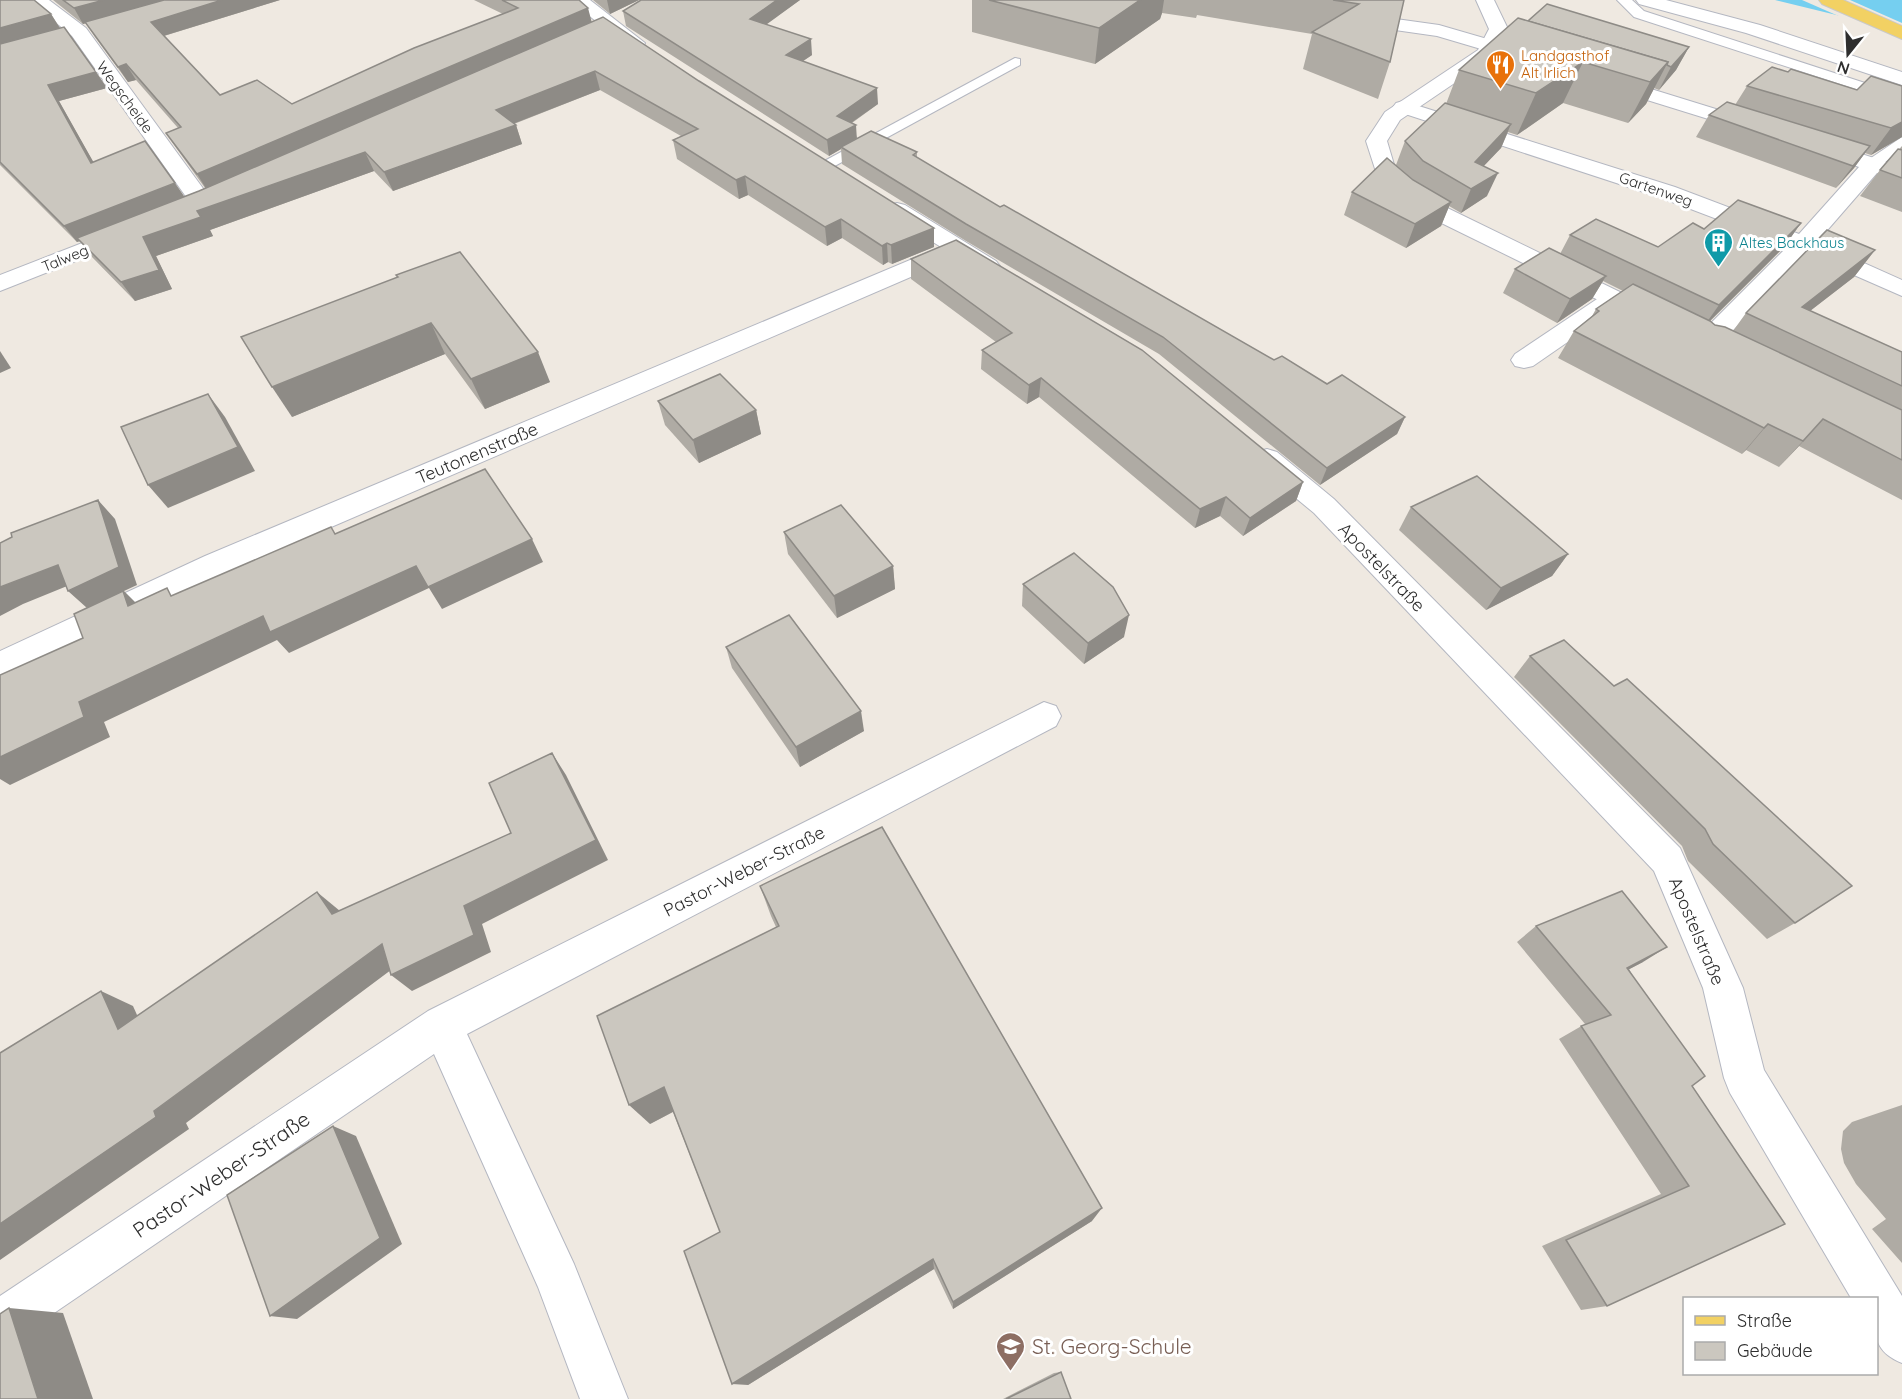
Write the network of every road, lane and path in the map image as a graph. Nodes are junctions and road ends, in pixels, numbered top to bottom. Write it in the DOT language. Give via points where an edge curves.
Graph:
graph roads {
  1 [pos="38,0"];
  2 [pos="578,0"];
  3 [pos="1485,0"];
  4 [pos="1624,0"];
  5 [pos="1646,0"];
  6 [pos="1828,0"];
  7 [pos="1335,16"];
  8 [pos="100,26"];
  9 [pos="79,32"];
  10 [pos="1902,33"];
  11 [pos="56,39"];
  12 [pos="1493,47"];
  13 [pos="656,56"];
  14 [pos="1015,62"];
  15 [pos="1549,64"];
  16 [pos="1594,78"];
  17 [pos="1902,79"];
  18 [pos="1902,100"];
  19 [pos="1403,107"];
  20 [pos="1773,132"];
  21 [pos="1795,139"];
  22 [pos="1902,142"];
  23 [pos="1874,163"];
  24 [pos="825,165"];
  25 [pos="1902,174"];
  26 [pos="223,194"];
  27 [pos="882,201"];
  28 [pos="202,203"];
  29 [pos="180,212"];
  30 [pos="148,225"];
  31 [pos="1803,244"];
  32 [pos="957,248"];
  33 [pos="1008,278"];
  34 [pos="0,284"];
  35 [pos="1902,289"];
  36 [pos="1615,298"];
  37 [pos="1524,360"];
  38 [pos="1251,445"];
  39 [pos="0,666"];
  40 [pos="1044,716"];
  41 [pos="442,1025"];
  42 [pos="1876,1297"];
  43 [pos="1878,1300"];
  44 [pos="0,1323"];
  45 [pos="1902,1340"];
  46 [pos="604,1399"];
  1 -- 9 [label="street, Wegscheide"];
  2 -- 13 [label="street"];
  3 -- 12 [label="street" via="1498,19"];
  4 -- 18 [label="lane" via="1639,14"];
  5 -- 17 [label="street" via="1763,32"];
  6 -- 10 [label="main road"];
  7 -- 12 [label="street" via="1439,32"];
  8 -- 9 [label="street"];
  9 -- 11 [label="street"];
  9 -- 28 [label="street, Wegscheide"];
  12 -- 15 [label="street"];
  12 -- 19 [label="street" via="1461,72"];
  14 -- 24 [label="lane"];
  16 -- 20 [label="street"];
  19 -- 31 [label="street, Gartenweg" via="1667,192"];
  19 -- 36 [label="street" via="1382,125 1376,147 1382,166 1396,184 1427,207"];
  21 -- 23 [label="street"];
  22 -- 23 [label="lane"];
  23 -- 25 [label="street"];
  23 -- 31 [label="street"];
  26 -- 28 [label="street"];
  27 -- 32 [label="street"];
  28 -- 29 [label="street"];
  30 -- 34 [label="street, Talweg"];
  31 -- 35 [label="street, Gartenweg"];
  31 -- 36 [label="street" via="1698,340"];
  32 -- 33 [label="street"];
  32 -- 39 [label="street, Teutonenstraße" via="216,564"];
  36 -- 37 [label="street"];
  38 -- 42 [label="street, Apostelstraße" via="1324,506 1666,860 1723,988 1745,1078"];
  40 -- 41 [label="street, Pastor-Weber-Straße"];
  41 -- 44 [label="street, Pastor-Weber-Straße"];
  41 -- 46 [label="street" via="558,1280"];
  43 -- 45 [label="street, Apostelstraße"];
}
